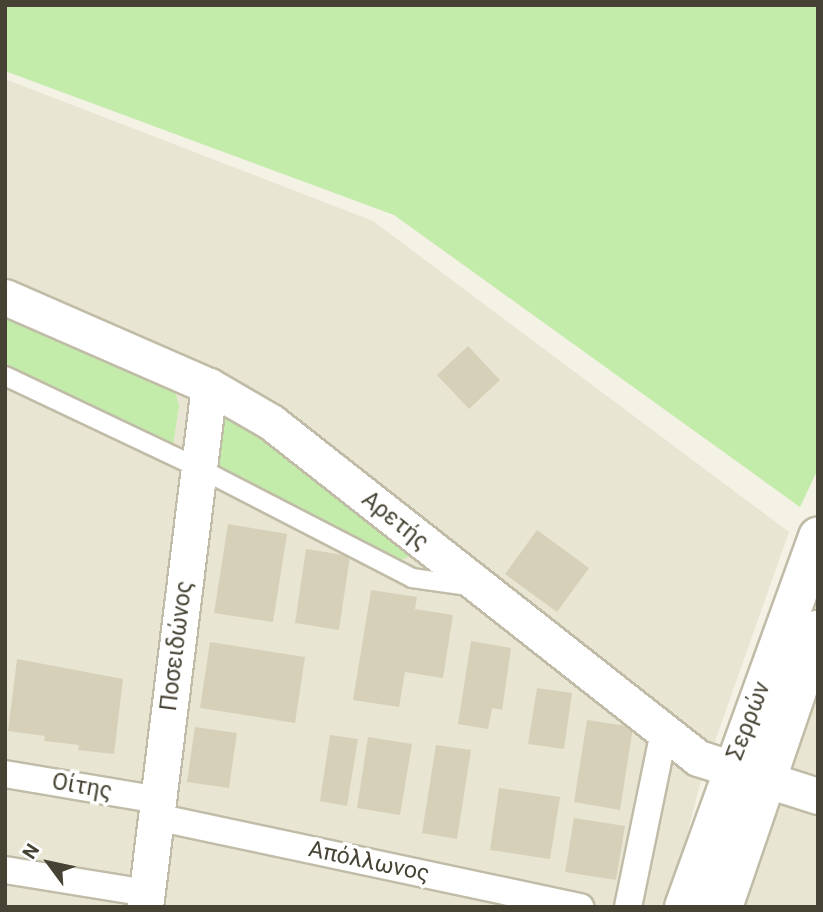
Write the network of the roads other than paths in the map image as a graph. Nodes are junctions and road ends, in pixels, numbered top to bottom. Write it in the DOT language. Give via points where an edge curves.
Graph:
graph roads {
  1 [pos="5,297"];
  2 [pos="5,376"];
  3 [pos="209,386"];
  4 [pos="199,468"];
  5 [pos="818,537"];
  6 [pos="477,587"];
  7 [pos="818,630"];
  8 [pos="664,731"];
  9 [pos="5,774"];
  10 [pos="746,776"];
  11 [pos="818,796"];
  12 [pos="158,809"];
  13 [pos="5,870"];
  14 [pos="146,900"];
  15 [pos="581,907"];
  16 [pos="628,907"];
  17 [pos="684,907"];
  18 [pos="723,907"];
  1 -- 3 [label="street, Αρετής"];
  2 -- 4 [label="lane"];
  3 -- 4 [label="street, Ποσειδώνος"];
  3 -- 6 [label="street, Αρετής" via="271,422"];
  4 -- 6 [label="lane" via="412,578"];
  4 -- 12 [label="street, Ποσειδώνος"];
  5 -- 10 [label="street, Σερρών"];
  6 -- 8 [label="street, Αρετής"];
  7 -- 10 [label="street, Σερρών"];
  8 -- 10 [label="street, Αρετής" via="698,758"];
  8 -- 16 [label="street"];
  9 -- 12 [label="street, Οίτης"];
  10 -- 11 [label="street, Αρετής"];
  10 -- 17 [label="street, Σερρών"];
  10 -- 18 [label="street, Σερρών"];
  12 -- 14 [label="street, Ποσειδώνος"];
  12 -- 15 [label="street, Απόλλωνος"];
  13 -- 14 [label="street"];
}
